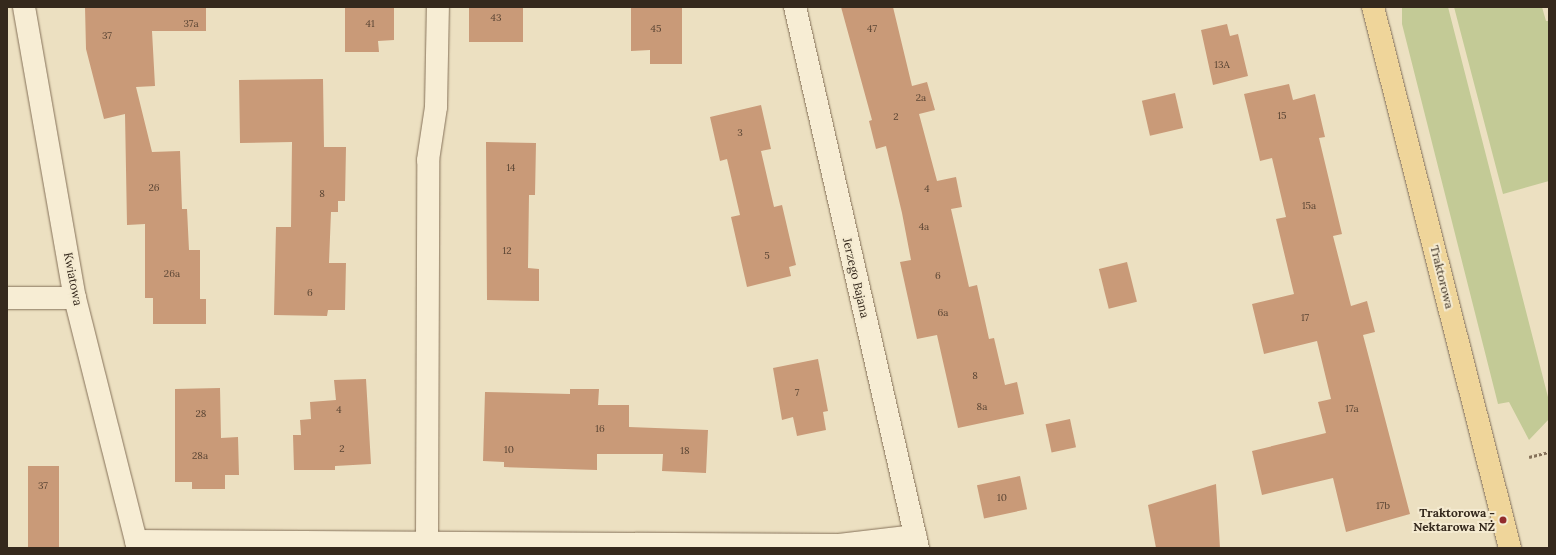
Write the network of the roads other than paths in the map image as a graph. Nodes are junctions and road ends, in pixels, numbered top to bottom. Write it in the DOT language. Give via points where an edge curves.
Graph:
graph roads {
  1 [pos="24,7"];
  2 [pos="438,7"];
  3 [pos="795,7"];
  4 [pos="1373,7"];
  5 [pos="7,298"];
  6 [pos="75,298"];
  7 [pos="427,540"];
  8 [pos="916,542"];
  9 [pos="137,545"];
  10 [pos="1510,548"];
  1 -- 6 [label="street, Kwiatowa"];
  2 -- 7 [label="street" via="436,107 428,160"];
  3 -- 8 [label="street, Jerzego Bajana"];
  4 -- 10 [label="main road, Traktorowa"];
  5 -- 6 [label="street"];
  6 -- 9 [label="street, Kwiatowa"];
  7 -- 8 [label="street" via="839,545"];
  7 -- 9 [label="street"];
}
